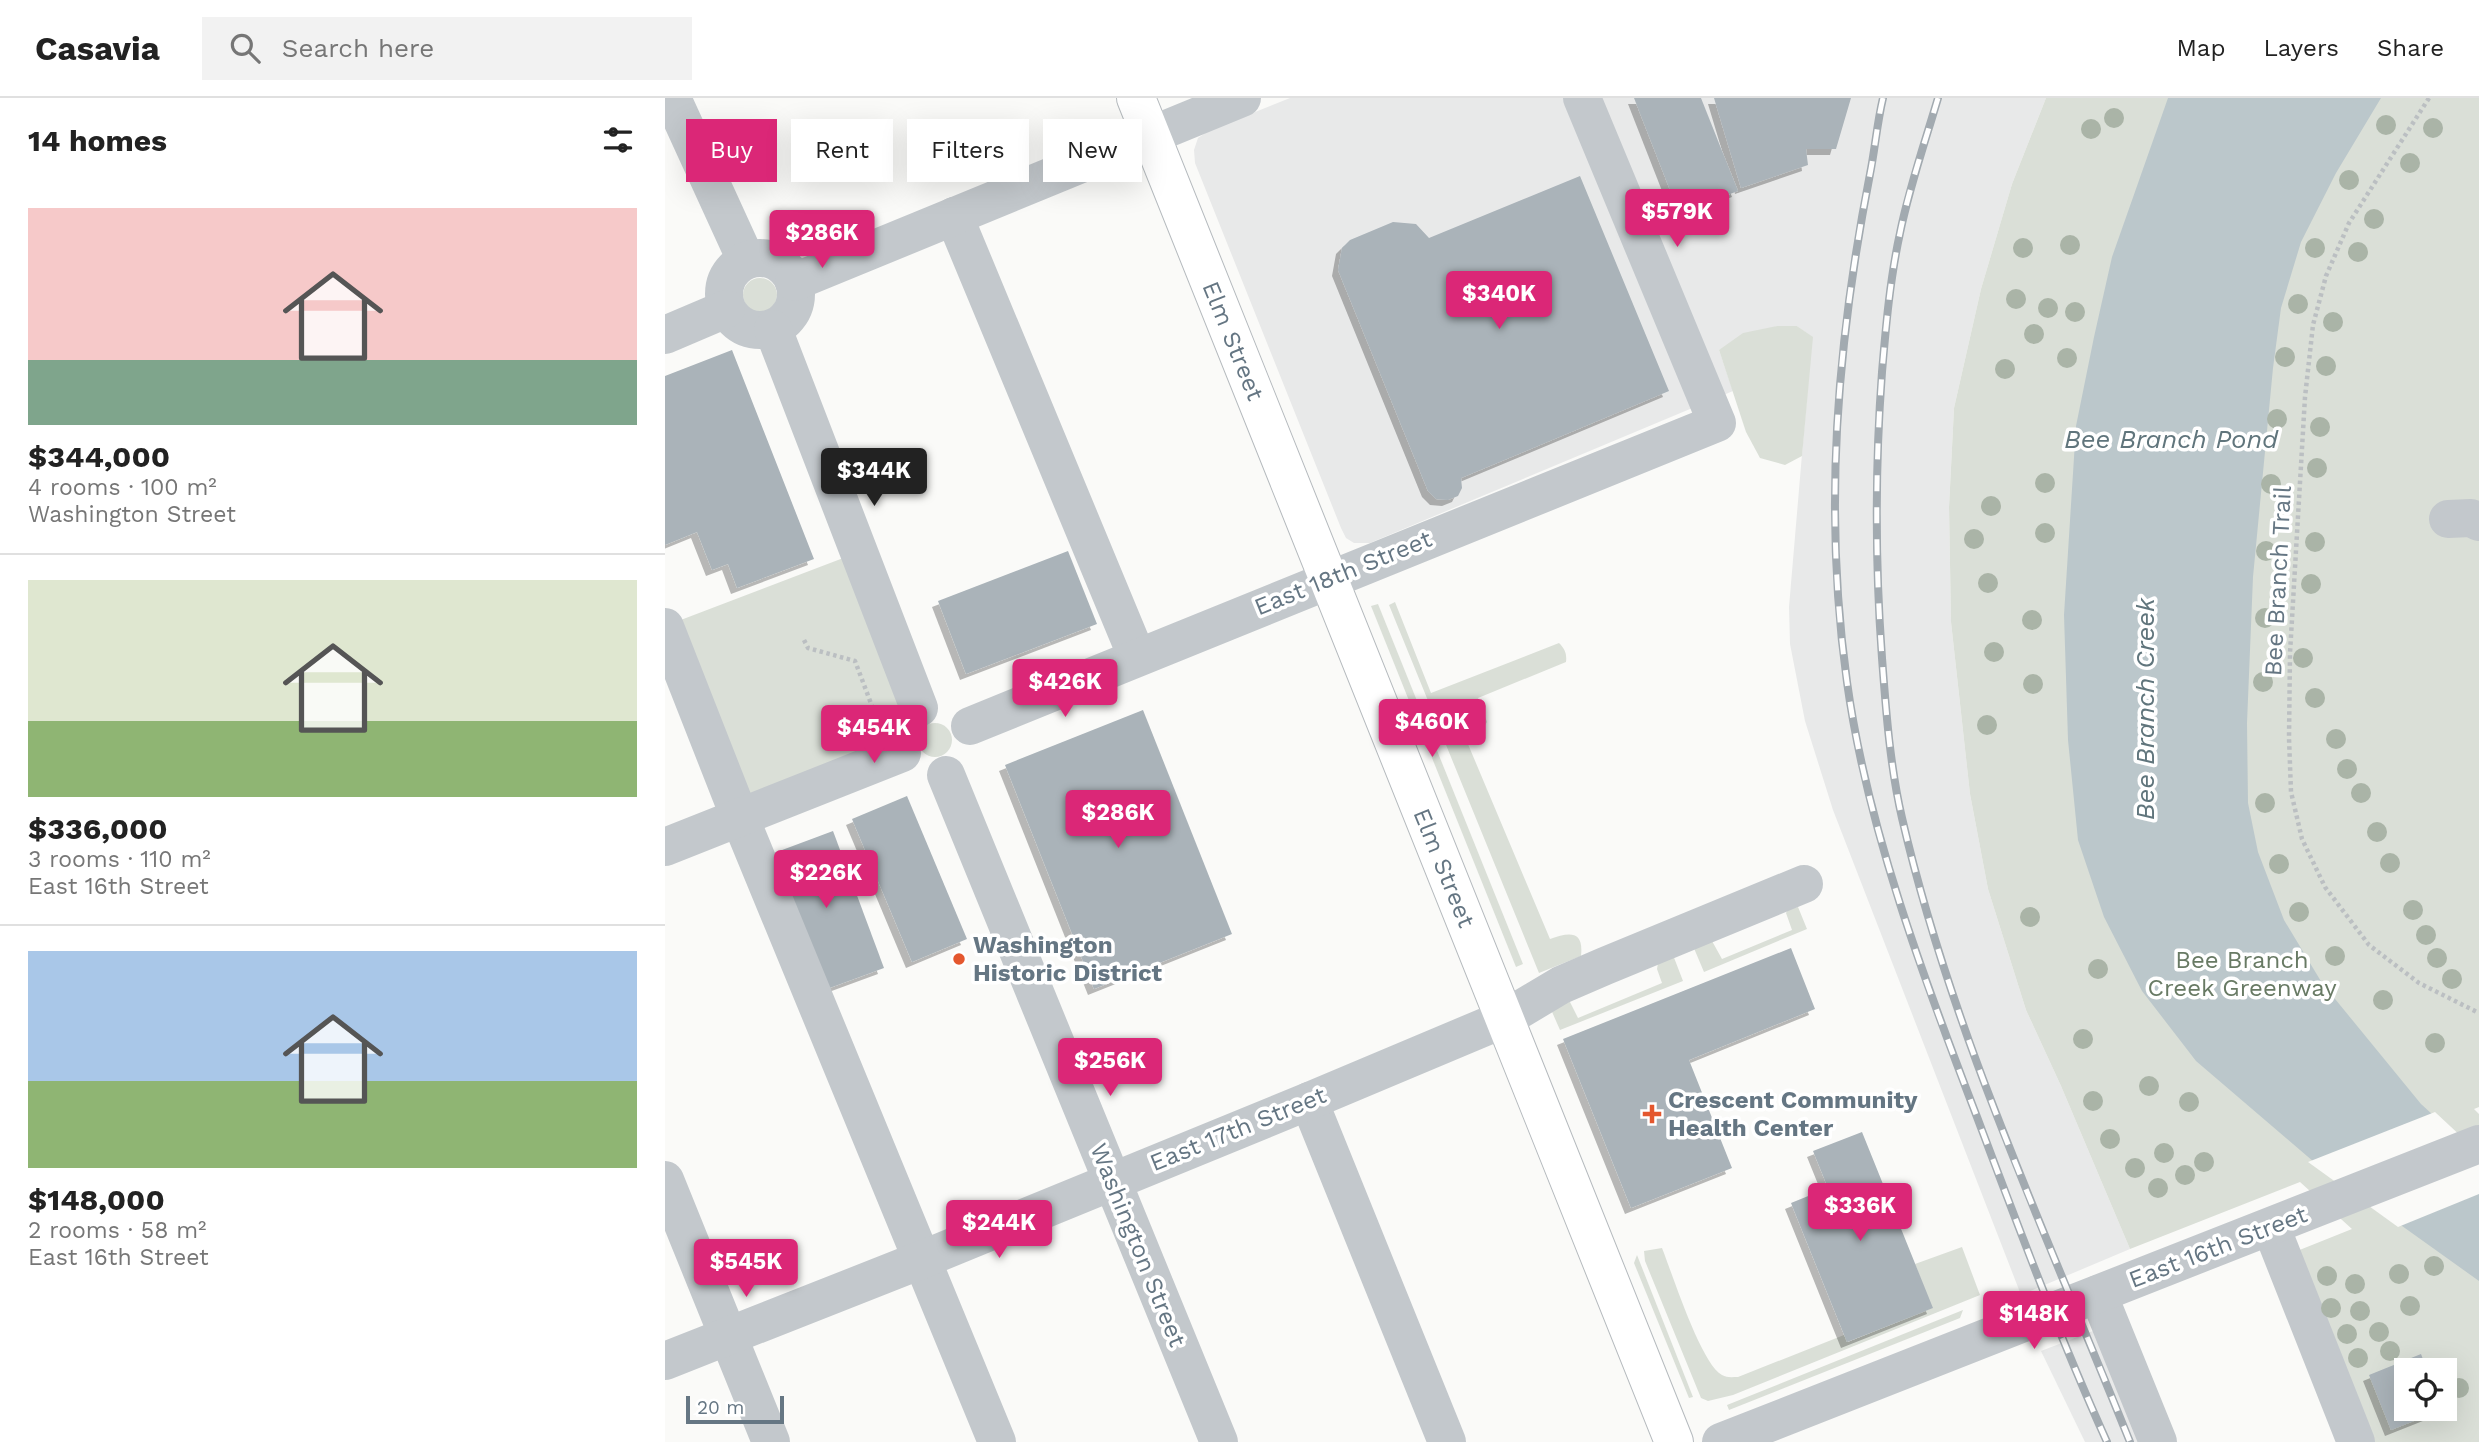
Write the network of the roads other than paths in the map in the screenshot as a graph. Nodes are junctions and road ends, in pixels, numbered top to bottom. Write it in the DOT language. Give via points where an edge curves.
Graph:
graph roads {
  1 [pos="672,98"];
  2 [pos="1136,98"];
  3 [pos="1242,98"];
  4 [pos="1582,98"];
  5 [pos="1151,136"];
  6 [pos="954,216"];
  7 [pos="746,261"];
  8 [pos="795,282"];
  9 [pos="726,309"];
  10 [pos="773,329"];
  11 [pos="665,335"];
  12 [pos="1328,579"];
  13 [pos="665,627"];
  14 [pos="1137,657"];
  15 [pos="919,708"];
  16 [pos="969,726"];
  17 [pos="902,753"];
  18 [pos="946,775"];
  19 [pos="740,818"];
  20 [pos="665,848"];
  21 [pos="1804,884"];
  22 [pos="1504,1018"];
  23 [pos="1308,1101"];
  24 [pos="2479,1144"];
  25 [pos="665,1180"];
  26 [pos="1111,1181"];
  27 [pos="2271,1227"];
  28 [pos="921,1260"];
  29 [pos="2098,1294"];
  30 [pos="729,1336"];
  31 [pos="665,1362"];
  32 [pos="771,1442"];
  33 [pos="997,1442"];
  34 [pos="1219,1442"];
  35 [pos="1447,1442"];
  36 [pos="1674,1442"];
  37 [pos="1721,1442"];
  38 [pos="2158,1442"];
  39 [pos="2356,1442"];
  1 -- 7 [label="street"];
  2 -- 5 [label="main road, Elm Street"];
  3 -- 5 [label="street"];
  4 -- 12 [label="street, East 18th Street" via="1717,423"];
  5 -- 6 [label="street"];
  5 -- 12 [label="main road, Elm Street"];
  6 -- 8 [label="street"];
  6 -- 14 [label="street"];
  7 -- 8 [label="street" via="769,259 789,271"];
  7 -- 9 [label="street" via="724,286"];
  8 -- 10 [label="street" via="796,304"];
  9 -- 10 [label="street" via="746,328"];
  9 -- 11 [label="street"];
  10 -- 15 [label="street"];
  12 -- 14 [label="street, East 18th Street"];
  12 -- 22 [label="main road, Elm Street"];
  13 -- 19 [label="street"];
  14 -- 16 [label="street, East 18th Street"];
  15 -- 16 [label="street" via="948,706"];
  15 -- 17 [label="street" via="902,728"];
  16 -- 18 [label="street" via="973,741 969,756 960,768"];
  17 -- 18 [label="street" via="920,773"];
  17 -- 19 [label="street"];
  18 -- 26 [label="street, Washington Street"];
  19 -- 20 [label="street"];
  19 -- 28 [label="street"];
  21 -- 22 [label="street, East 17th Street" via="1561,985"];
  22 -- 23 [label="street, East 17th Street"];
  22 -- 36 [label="main road, Elm Street"];
  23 -- 26 [label="street, East 17th Street"];
  23 -- 35 [label="street"];
  24 -- 27 [label="street, East 16th Street"];
  25 -- 30 [label="street"];
  26 -- 28 [label="street, East 17th Street"];
  26 -- 34 [label="street, Washington Street"];
  27 -- 29 [label="street, East 16th Street"];
  27 -- 39 [label="street"];
  28 -- 30 [label="street, East 17th Street"];
  28 -- 33 [label="street"];
  29 -- 37 [label="street, East 16th Street"];
  29 -- 38 [label="street"];
  30 -- 31 [label="street, East 17th Street"];
  30 -- 32 [label="street"];
}
